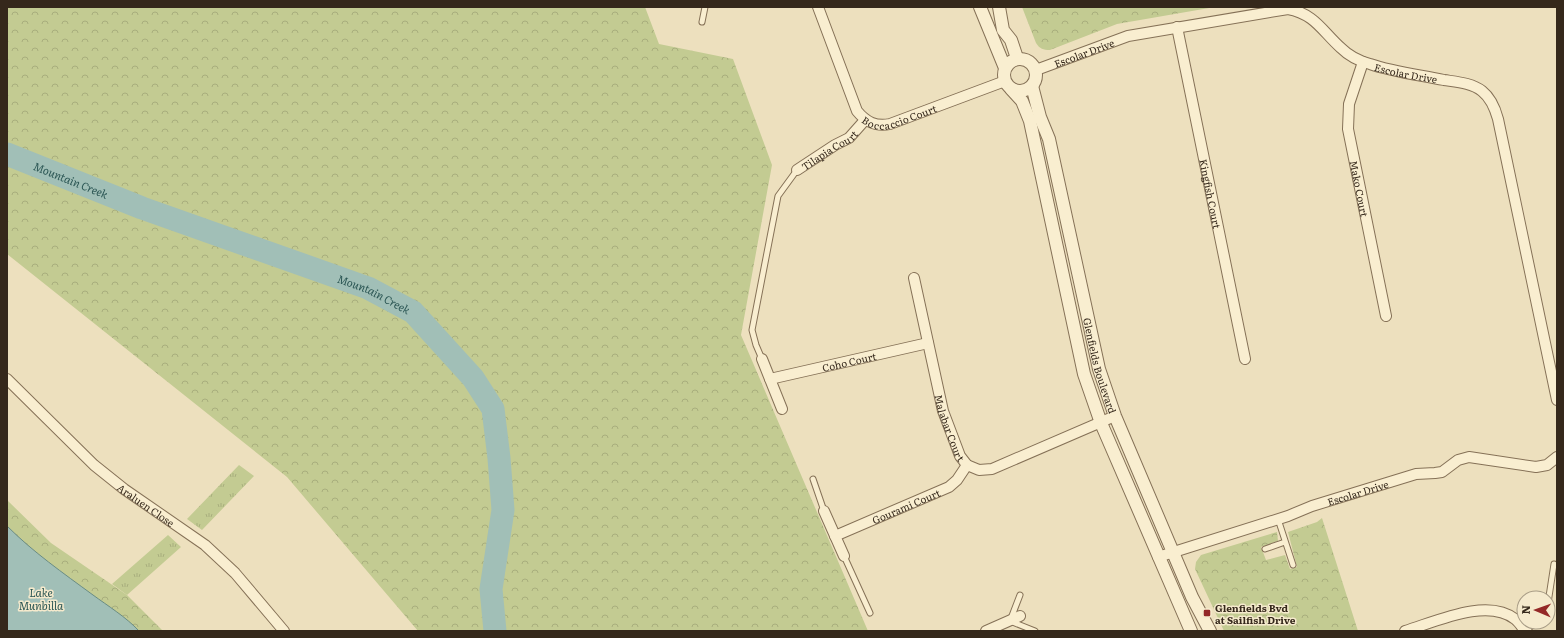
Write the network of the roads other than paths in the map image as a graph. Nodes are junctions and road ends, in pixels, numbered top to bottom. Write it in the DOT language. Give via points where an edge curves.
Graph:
graph roads {
  1 [pos="705,7"];
  2 [pos="818,7"];
  3 [pos="980,7"];
  4 [pos="999,7"];
  5 [pos="702,22"];
  6 [pos="1177,27"];
  7 [pos="1017,58"];
  8 [pos="1363,62"];
  9 [pos="1005,68"];
  10 [pos="1036,70"];
  11 [pos="1008,85"];
  12 [pos="1032,86"];
  13 [pos="865,120"];
  14 [pos="797,170"];
  15 [pos="914,278"];
  16 [pos="1386,316"];
  17 [pos="928,343"];
  18 [pos="762,359"];
  19 [pos="1245,359"];
  20 [pos="7,379"];
  21 [pos="770,379"];
  22 [pos="1557,400"];
  23 [pos="782,409"];
  24 [pos="1115,416"];
  25 [pos="1101,423"];
  26 [pos="1556,461"];
  27 [pos="967,465"];
  28 [pos="813,479"];
  29 [pos="824,511"];
  30 [pos="1278,519"];
  31 [pos="836,536"];
  32 [pos="1285,542"];
  33 [pos="1264,549"];
  34 [pos="1173,552"];
  35 [pos="844,556"];
  36 [pos="1158,557"];
  37 [pos="1554,564"];
  38 [pos="1293,565"];
  39 [pos="1550,590"];
  40 [pos="1020,595"];
  41 [pos="870,613"];
  42 [pos="1020,616"];
  43 [pos="1010,621"];
  44 [pos="284,631"];
  45 [pos="986,631"];
  46 [pos="1035,631"];
  47 [pos="1191,631"];
  48 [pos="1210,631"];
  49 [pos="1405,631"];
  50 [pos="1525,631"];
  1 -- 5 [label="lane"];
  2 -- 13 [label="street, Boccaccio Court" via="857,111"];
  3 -- 9 [label="street"];
  4 -- 7 [label="street" via="1003,30 1011,40"];
  6 -- 8 [label="street, Escolar Drive" via="1288,8 1318,22 1341,49"];
  6 -- 10 [label="street, Escolar Drive" via="1117,39"];
  6 -- 19 [label="street, Kingfish Court"];
  7 -- 9 [label="street"];
  7 -- 10 [label="street" via="1030,62"];
  8 -- 16 [label="street, Mako Court" via="1349,104 1348,129"];
  8 -- 22 [label="street, Escolar Drive" via="1472,85 1492,102 1498,119"];
  9 -- 11 [label="street" via="1003,76"];
  10 -- 12 [label="street"];
  11 -- 12 [label="street" via="1017,91"];
  11 -- 13 [label="street, Boccaccio Court" via="890,124 877,125"];
  11 -- 25 [label="street, Glenfields Boulevard" via="1022,101 1030,121 1084,374"];
  12 -- 24 [label="street, Glenfields Boulevard" via="1049,139 1099,369"];
  13 -- 14 [label="street, Tilapia Court" via="848,138"];
  14 -- 18 [label="lane, Tilapia Court" via="778,196 752,330"];
  15 -- 17 [label="street, Malabar Court"];
  17 -- 21 [label="street, Coho Court"];
  17 -- 27 [label="street, Malabar Court" via="946,422 960,456"];
  18 -- 21 [label="street"];
  20 -- 44 [label="street, Araluen Close" via="94,465 124,489 205,544"];
  21 -- 23 [label="street"];
  24 -- 25 [label="street, Malabar Court"];
  24 -- 34 [label="street, Glenfields Boulevard"];
  25 -- 27 [label="street, Malabar Court" via="992,469 979,470"];
  25 -- 36 [label="street, Glenfields Boulevard"];
  26 -- 30 [label="street, Escolar Drive" via="1536,467 1469,457 1458,460 1442,472 1416,474"];
  27 -- 31 [label="street, Gourami Court" via="949,487"];
  28 -- 29 [label="lane"];
  29 -- 31 [label="street"];
  30 -- 32 [label="lane"];
  30 -- 34 [label="street, Escolar Drive"];
  31 -- 35 [label="street"];
  32 -- 33 [label="lane"];
  32 -- 38 [label="lane"];
  34 -- 36 [label="street, Escolar Drive"];
  34 -- 48 [label="street, Glenfields Boulevard"];
  35 -- 41 [label="lane"];
  36 -- 47 [label="street, Glenfields Boulevard"];
  37 -- 39 [label="lane"];
  40 -- 43 [label="lane"];
  42 -- 43 [label="street"];
  43 -- 45 [label="street"];
  43 -- 46 [label="lane"];
  49 -- 50 [label="street" via="1469,611 1487,609 1514,619"];
}
